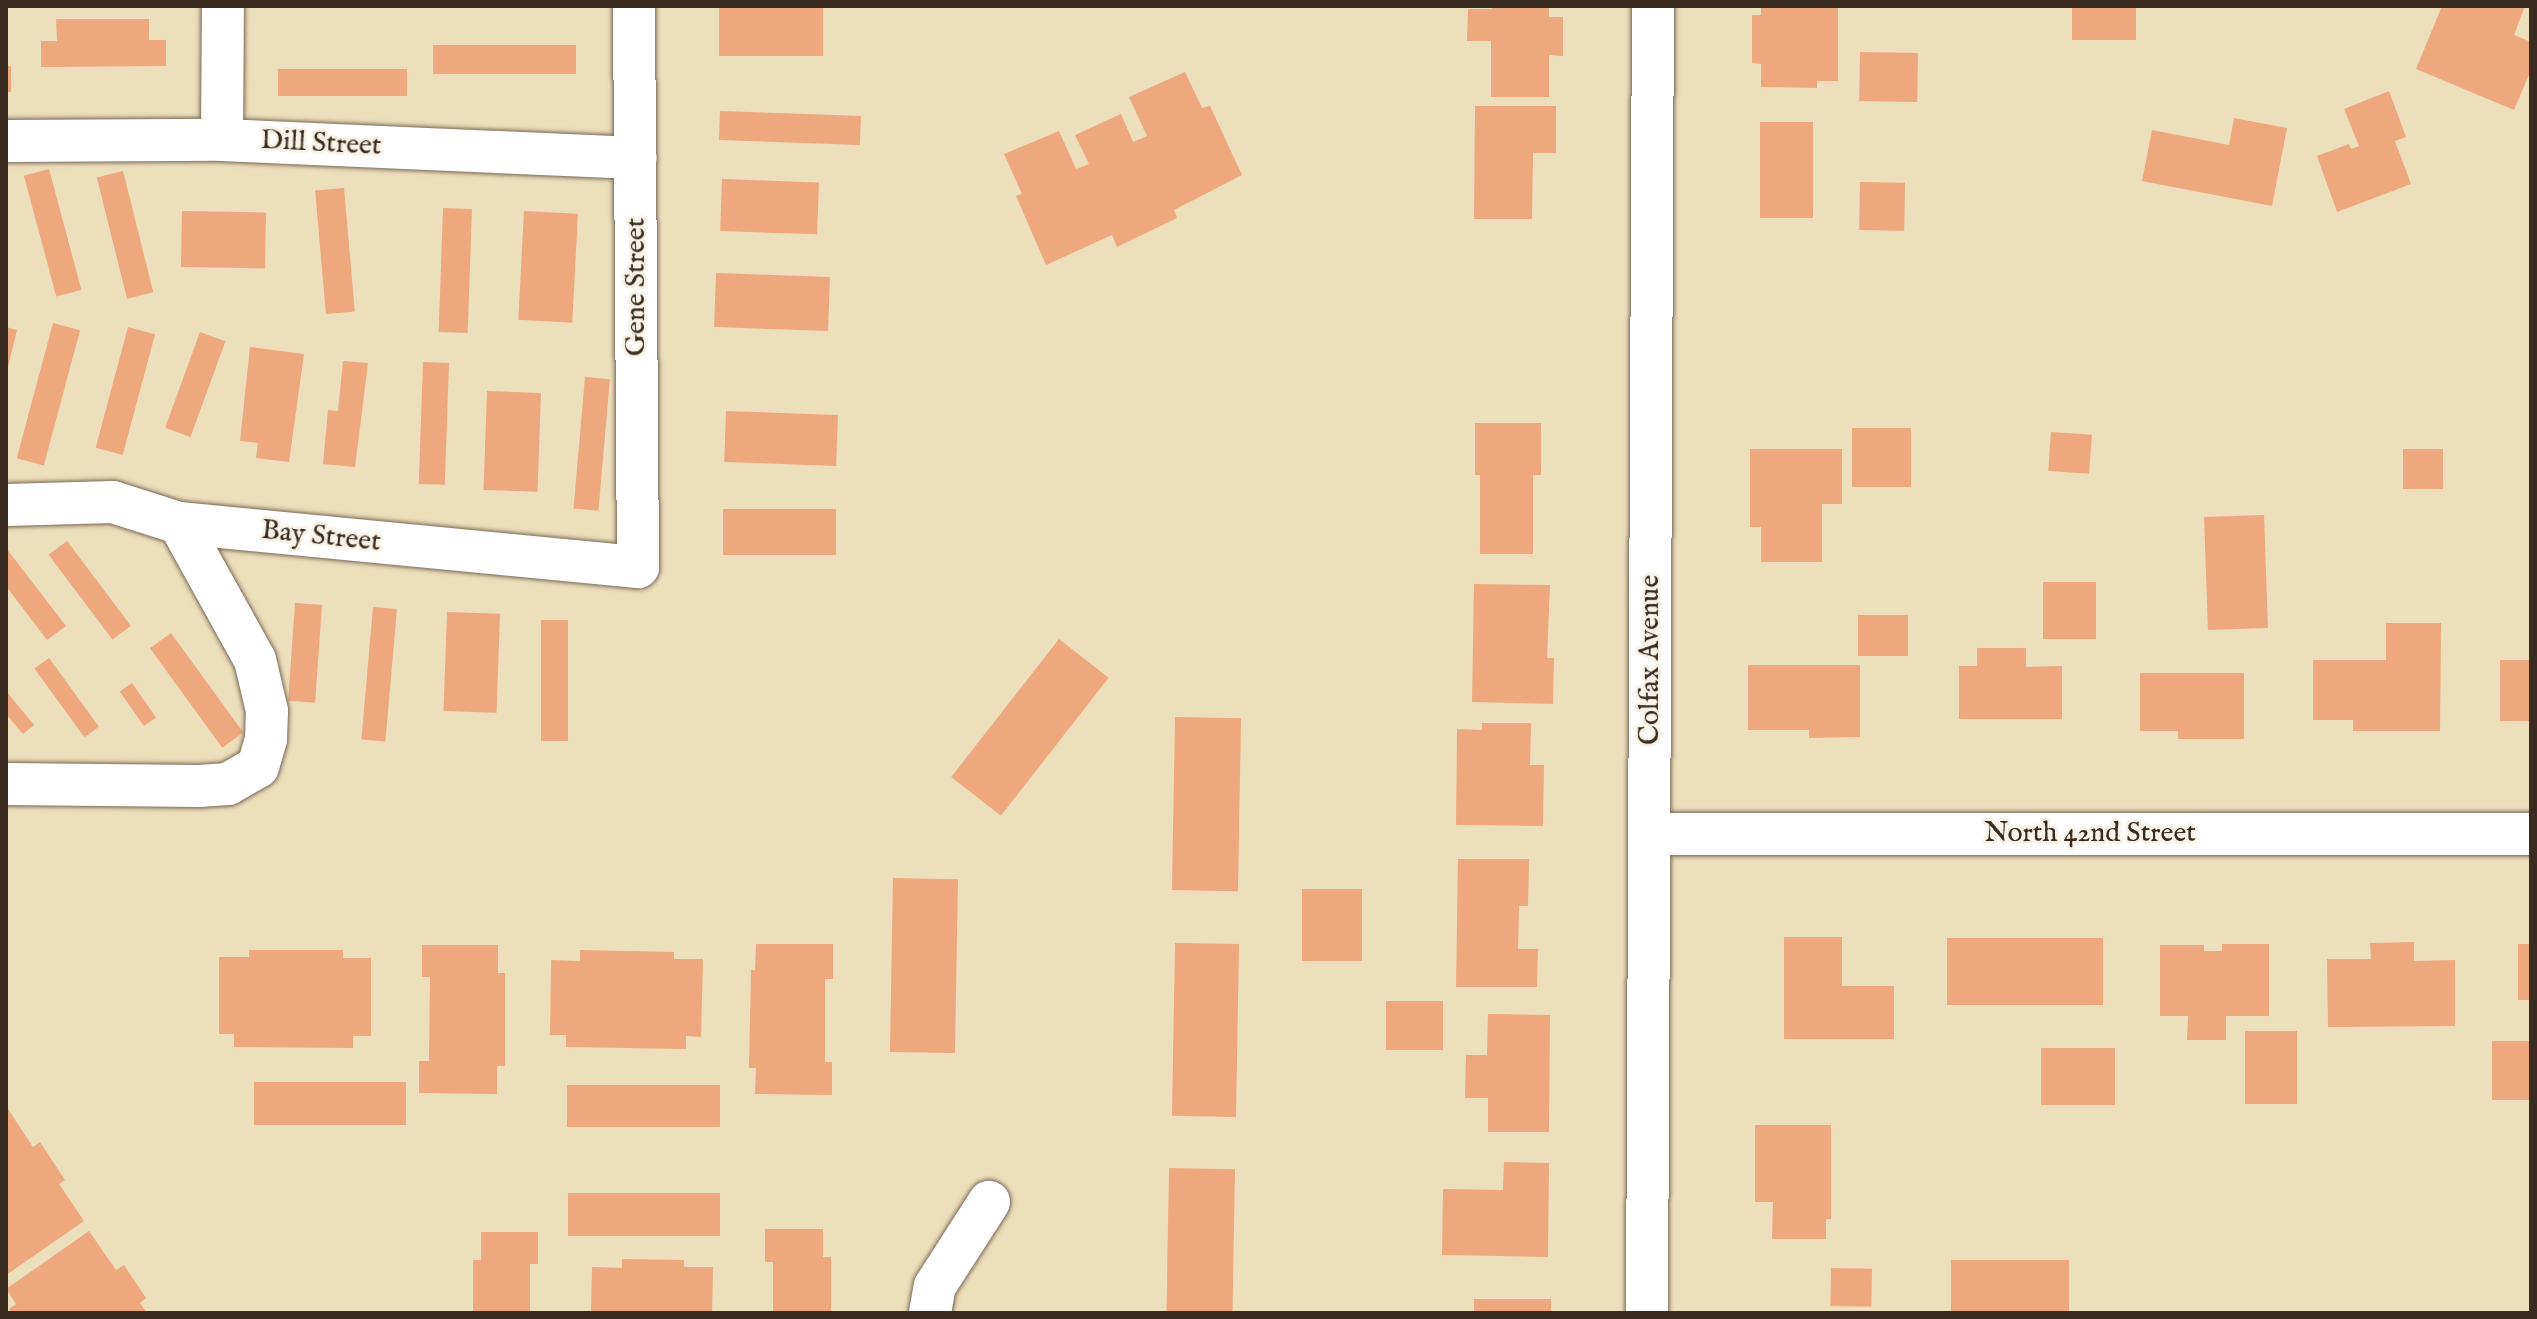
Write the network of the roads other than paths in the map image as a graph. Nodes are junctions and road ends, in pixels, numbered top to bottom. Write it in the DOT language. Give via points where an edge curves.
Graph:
graph roads {
  1 [pos="223,6"];
  2 [pos="634,6"];
  3 [pos="1653,6"];
  4 [pos="222,140"];
  5 [pos="6,141"];
  6 [pos="636,158"];
  7 [pos="6,505"];
  8 [pos="179,523"];
  9 [pos="638,567"];
  10 [pos="6,784"];
  11 [pos="1649,834"];
  12 [pos="2531,834"];
  13 [pos="989,1202"];
  14 [pos="930,1313"];
  15 [pos="1647,1313"];
  1 -- 4 [label="street"];
  2 -- 6 [label="street, Gene Street"];
  3 -- 11 [label="street, Colfax Avenue"];
  4 -- 5 [label="street, Dill Street"];
  4 -- 6 [label="street, Dill Street"];
  6 -- 9 [label="street, Gene Street"];
  7 -- 8 [label="street, Bay Street" via="113,502"];
  8 -- 9 [label="street, Bay Street"];
  8 -- 10 [label="street" via="255,660 267,711 258,767 228,784"];
  11 -- 12 [label="street, North 42nd Street"];
  11 -- 15 [label="street, Colfax Avenue"];
  13 -- 14 [label="street" via="935,1286"];
}
